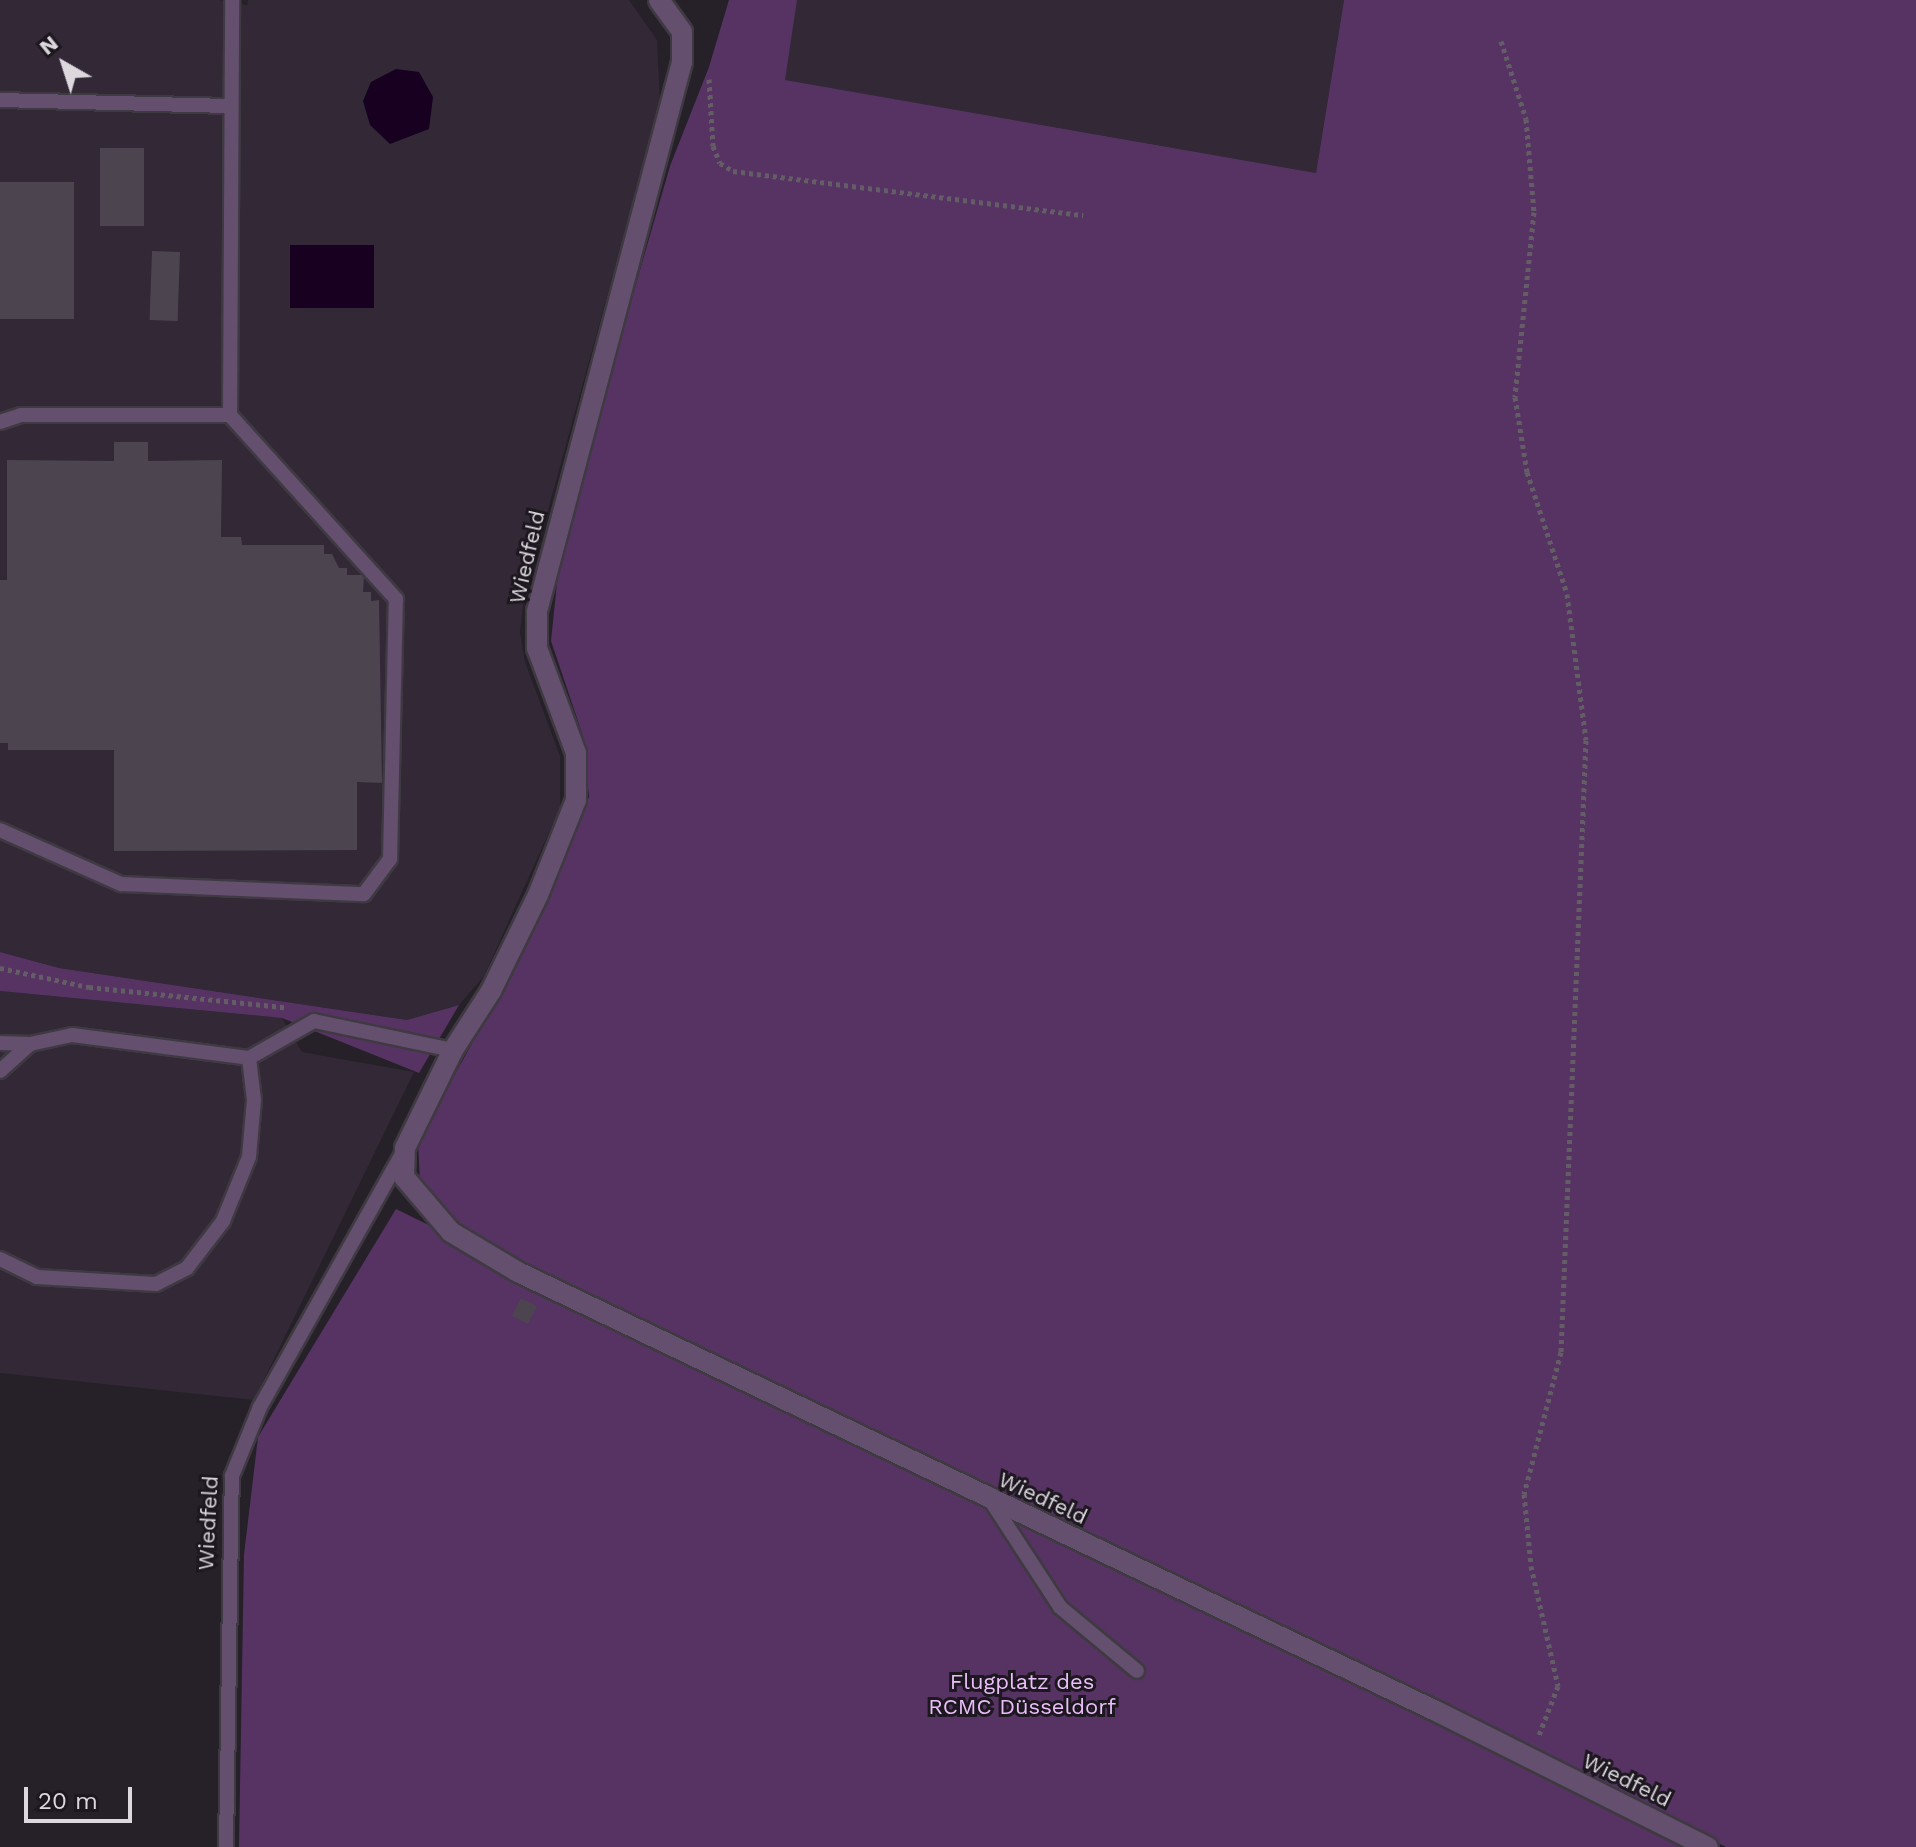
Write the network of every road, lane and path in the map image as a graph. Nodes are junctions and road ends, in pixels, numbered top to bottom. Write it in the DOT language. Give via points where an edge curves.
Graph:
graph roads {
  1 [pos="232,0"];
  2 [pos="659,0"];
  3 [pos="1501,41"];
  4 [pos="708,66"];
  5 [pos="0,100"];
  6 [pos="229,106"];
  7 [pos="1083,215"];
  8 [pos="230,415"];
  9 [pos="0,422"];
  10 [pos="0,830"];
  11 [pos="0,968"];
  12 [pos="314,1021"];
  13 [pos="0,1043"];
  14 [pos="30,1044"];
  15 [pos="453,1050"];
  16 [pos="249,1058"];
  17 [pos="0,1071"];
  18 [pos="405,1148"];
  19 [pos="0,1259"];
  20 [pos="991,1501"];
  21 [pos="1137,1671"];
  22 [pos="1527,1757"];
  23 [pos="226,1847"];
  24 [pos="1708,1847"];
  1 -- 6 [label="lane"];
  2 -- 15 [label="street, Wiedfeld" via="682,32 682,62 537,611 537,648 576,753 576,800 498,977"];
  3 -- 22 [label="path" via="1526,119 1534,212 1515,397 1527,472 1567,594 1586,740 1561,1352 1524,1494 1531,1566 1558,1686 1554,1706"];
  4 -- 7 [label="path" via="713,146 720,163 733,171"];
  5 -- 6 [label="lane"];
  6 -- 8 [label="lane"];
  8 -- 9 [label="lane" via="21,415"];
  8 -- 10 [label="lane" via="396,599 390,859 364,894 121,884"];
  11 -- 12 [label="path" via="89,987 292,1008"];
  12 -- 15 [label="lane"];
  12 -- 16 [label="lane"];
  13 -- 14 [label="lane"];
  14 -- 16 [label="lane" via="72,1035"];
  14 -- 17 [label="lane"];
  15 -- 18 [label="street, Wiedfeld"];
  16 -- 19 [label="lane" via="254,1100 249,1157 223,1221 187,1268 156,1284 37,1277"];
  18 -- 20 [label="street, Wiedfeld" via="404,1177 425,1208 464,1240 518,1272"];
  18 -- 23 [label="lane, Wiedfeld" via="260,1407 232,1476"];
  20 -- 21 [label="lane" via="1060,1607"];
  20 -- 22 [label="street, Wiedfeld"];
  22 -- 24 [label="street, Wiedfeld"];
}
